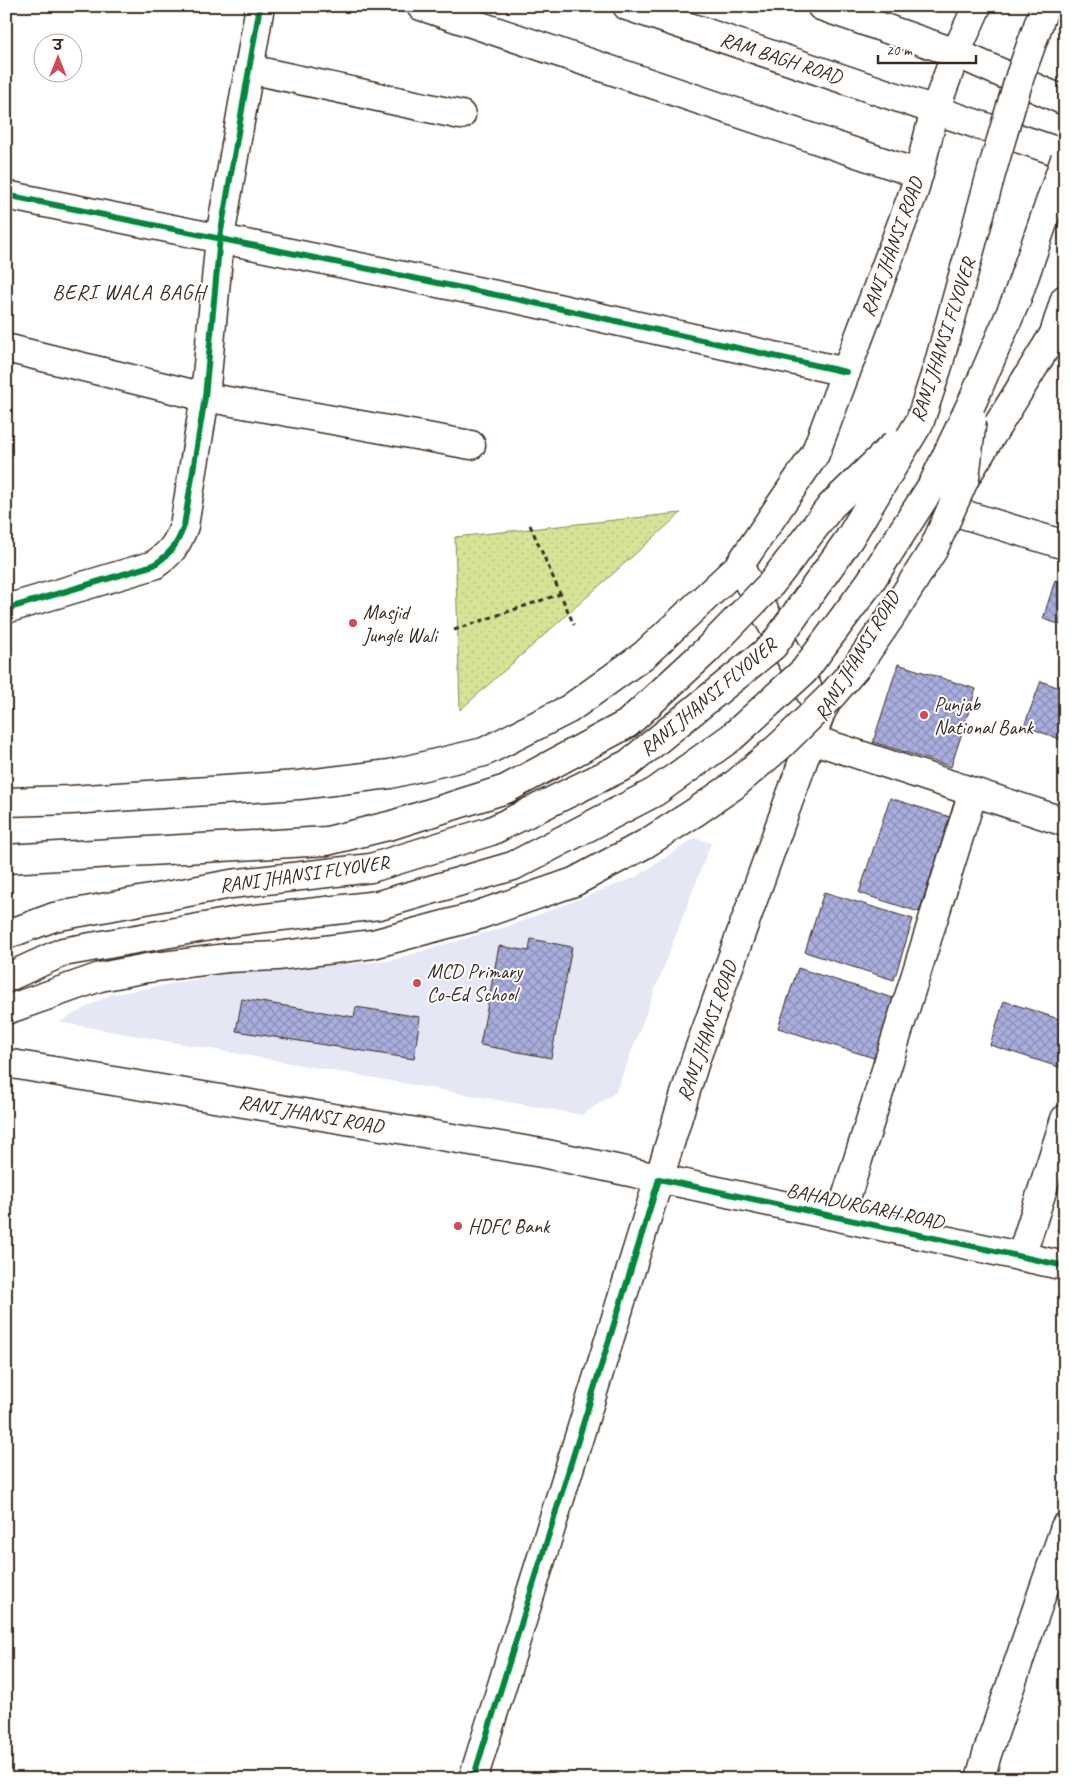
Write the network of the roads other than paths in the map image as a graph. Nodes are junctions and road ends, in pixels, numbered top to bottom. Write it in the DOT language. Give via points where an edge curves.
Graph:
graph roads {
  1 [pos="260,6"];
  2 [pos="421,6"];
  3 [pos="627,6"];
  4 [pos="821,6"];
  5 [pos="1045,6"];
  6 [pos="971,8"];
  7 [pos="956,53"];
  8 [pos="249,69"];
  9 [pos="1065,101"];
  10 [pos="935,110"];
  11 [pos="462,115"];
  12 [pos="1065,154"];
  13 [pos="1065,159"];
  14 [pos="919,174"];
  15 [pos="6,195"];
  16 [pos="220,238"];
  17 [pos="1065,299"];
  18 [pos="6,348"];
  19 [pos="846,372"];
  20 [pos="205,397"];
  21 [pos="974,398"];
  22 [pos="920,421"];
  23 [pos="471,445"];
  24 [pos="946,509"];
  25 [pos="1065,545"];
  26 [pos="739,566"];
  27 [pos="6,609"];
  28 [pos="821,712"];
  29 [pos="811,739"];
  30 [pos="973,792"];
  31 [pos="6,802"];
  32 [pos="1065,822"];
  33 [pos="6,859"];
  34 [pos="6,935"];
  35 [pos="6,978"];
  36 [pos="6,1010"];
  37 [pos="6,1064"];
  38 [pos="1065,1118"];
  39 [pos="659,1179"];
  40 [pos="840,1217"];
  41 [pos="1021,1256"];
  42 [pos="1065,1266"];
  43 [pos="1065,1527"];
  44 [pos="473,1779"];
  45 [pos="980,1779"];
  1 -- 8 [label="main road"];
  2 -- 14 [label="main road"];
  3 -- 10 [label="main road, RAM BAGH ROAD"];
  4 -- 7 [label="main road"];
  5 -- 22 [label="main road, RANI JHANSI FLYOVER, bridge" via="1020,76"];
  6 -- 7 [label="main road, RANI JHANSI ROAD"];
  7 -- 9 [label="main road"];
  7 -- 10 [label="main road, RANI JHANSI ROAD"];
  8 -- 11 [label="main road"];
  8 -- 16 [label="main road"];
  10 -- 12 [label="main road, RAM BAGH ROAD"];
  10 -- 14 [label="main road, RANI JHANSI ROAD"];
  13 -- 21 [label="main road, RANI JHANSI FLYOVER, bridge" via="1017,298"];
  14 -- 19 [label="main road, RANI JHANSI ROAD"];
  15 -- 16 [label="main road"];
  16 -- 19 [label="main road"];
  16 -- 20 [label="main road"];
  17 -- 24 [label="main road, RANI JHANSI ROAD" via="1054,334"];
  18 -- 20 [label="main road"];
  19 -- 26 [label="main road, RANI JHANSI ROAD" via="815,454"];
  20 -- 23 [label="main road"];
  20 -- 27 [label="main road" via="184,526 179,541 168,555 154,565"];
  21 -- 35 [label="main road, RANI JHANSI FLYOVER, bridge" via="933,484 870,582 804,671 732,736 655,792 513,866 379,905 238,921 63,952"];
  21 -- 36 [label="main road, bridge" via="965,478 933,550 857,666 781,745 732,786 645,844 574,882 470,918 373,944 147,968 100,977"];
  22 -- 33 [label="main road, bridge" via="831,506 771,584 707,650 627,724 506,789 392,825 327,841"];
  22 -- 34 [label="main road, RANI JHANSI FLYOVER, bridge" via="849,539 773,646 628,764 491,830 371,868 231,884 54,917"];
  24 -- 25 [label="main road"];
  24 -- 28 [label="main road, RANI JHANSI ROAD"];
  26 -- 28 [label="main road"];
  26 -- 31 [label="main road, RANI JHANSI ROAD" via="644,655 568,709 484,752 390,774 299,785"];
  28 -- 29 [label="main road, RANI JHANSI ROAD"];
  29 -- 30 [label="main road"];
  29 -- 39 [label="main road, RANI JHANSI ROAD" via="696,1058"];
  30 -- 32 [label="main road"];
  30 -- 40 [label="main road"];
  37 -- 39 [label="main road, RANI JHANSI ROAD" via="542,1153"];
  38 -- 41 [label="main road"];
  39 -- 40 [label="main road, BAHADURGARH ROAD"];
  39 -- 44 [label="main road"];
  40 -- 41 [label="main road, BAHADURGARH ROAD"];
  41 -- 42 [label="main road, BAHADURGARH ROAD"];
  43 -- 45 [label="main road"];
}
